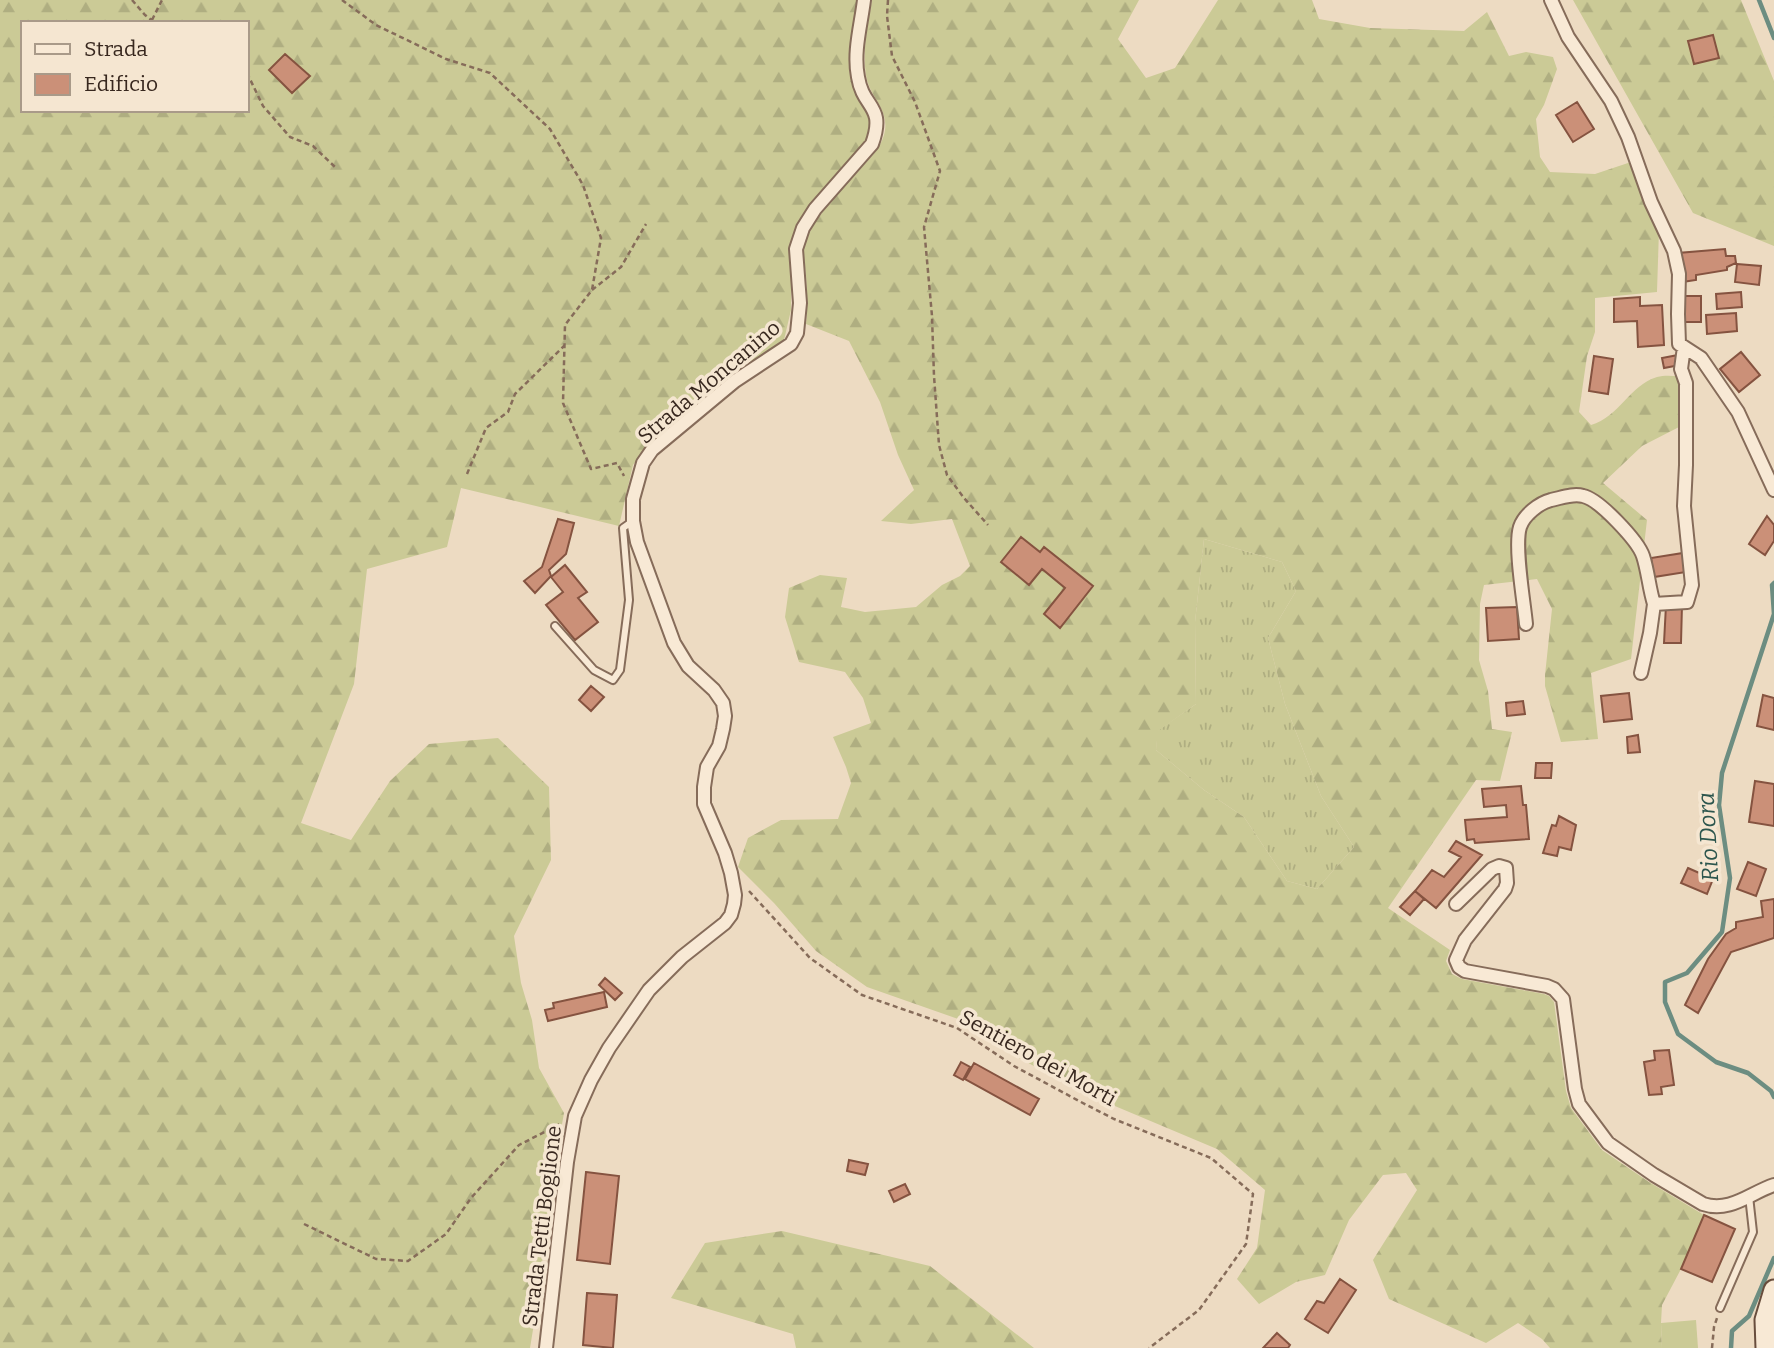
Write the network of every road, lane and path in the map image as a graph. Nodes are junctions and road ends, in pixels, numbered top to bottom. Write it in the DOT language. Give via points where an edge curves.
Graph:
graph roads {
  1 [pos="132,0"];
  2 [pos="162,0"];
  3 [pos="342,0"];
  4 [pos="864,0"];
  5 [pos="888,0"];
  6 [pos="1551,0"];
  7 [pos="153,21"];
  8 [pos="154,21"];
  9 [pos="248,75"];
  10 [pos="335,167"];
  11 [pos="646,224"];
  12 [pos="592,290"];
  13 [pos="564,346"];
  14 [pos="1684,347"];
  15 [pos="467,474"];
  16 [pos="1774,491"];
  17 [pos="634,493"];
  18 [pos="633,521"];
  19 [pos="988,525"];
  20 [pos="1654,604"];
  21 [pos="1527,624"];
  22 [pos="555,626"];
  23 [pos="1641,673"];
  24 [pos="731,873"];
  25 [pos="1456,904"];
  26 [pos="575,1116"];
  27 [pos="1774,1185"];
  28 [pos="1749,1196"];
  29 [pos="304,1224"];
  30 [pos="1774,1290"];
  31 [pos="1720,1308"];
  32 [pos="546,1348"];
  33 [pos="1149,1348"];
  34 [pos="1712,1348"];
  35 [pos="1766,1348"];
  1 -- 7 [label="path"];
  2 -- 8 [label="path"];
  3 -- 12 [label="path" via="376,25 446,59 490,72 550,129 583,184 601,238"];
  4 -- 17 [label="street, Strada Moncanino" via="856,51 858,76 875,112 877,131 872,144 803,228 796,249 800,303 792,344 735,381 652,450"];
  5 -- 19 [label="path" via="892,56 915,102 940,171 924,227 939,445 947,475"];
  6 -- 14 [label="street" via="1567,37 1611,101 1674,251 1679,274 1679,344"];
  9 -- 10 [label="path" via="263,106 290,137 313,146"];
  11 -- 12 [label="path" via="621,267"];
  12 -- 13 [label="path" via="565,325"];
  13 -- 15 [label="path" via="514,394 508,412 486,428"];
  13 -- 17 [label="path" via="563,403 591,469 617,463"];
  14 -- 16 [label="street" via="1701,358 1738,412"];
  14 -- 20 [label="street" via="1684,506 1692,584 1688,602"];
  17 -- 18 [label="street, Strada Moncanino"];
  18 -- 22 [label="lane" via="623,528 629,600 620,670 613,680 594,670"];
  18 -- 24 [label="street, Strada Moncanino" via="674,643 688,666 723,703 723,729 704,787 705,804"];
  20 -- 21 [label="street" via="1643,555 1631,536 1585,496 1571,496 1545,501 1520,527"];
  20 -- 23 [label="street"];
  24 -- 26 [label="street, Strada Tetti Boglione" via="731,915 649,990 609,1048"];
  24 -- 33 [label="path, Sentiero dei Morti" via="810,958 862,995 957,1028 1014,1066 1114,1119 1211,1158 1252,1194 1246,1244 1199,1310"];
  25 -- 28 [label="street" via="1492,869 1506,868 1505,889 1465,940 1456,960 1465,971 1547,986 1559,993 1579,1104 1608,1143 1703,1204 1731,1205"];
  26 -- 29 [label="path" via="519,1145 471,1198 446,1234 408,1261 376,1259"];
  26 -- 32 [label="street, Strada Tetti Boglione"];
  27 -- 28 [label="street"];
  28 -- 31 [label="lane" via="1753,1232"];
  30 -- 35 [label="street" via="1765,1320"];
  31 -- 34 [label="path"];
}
